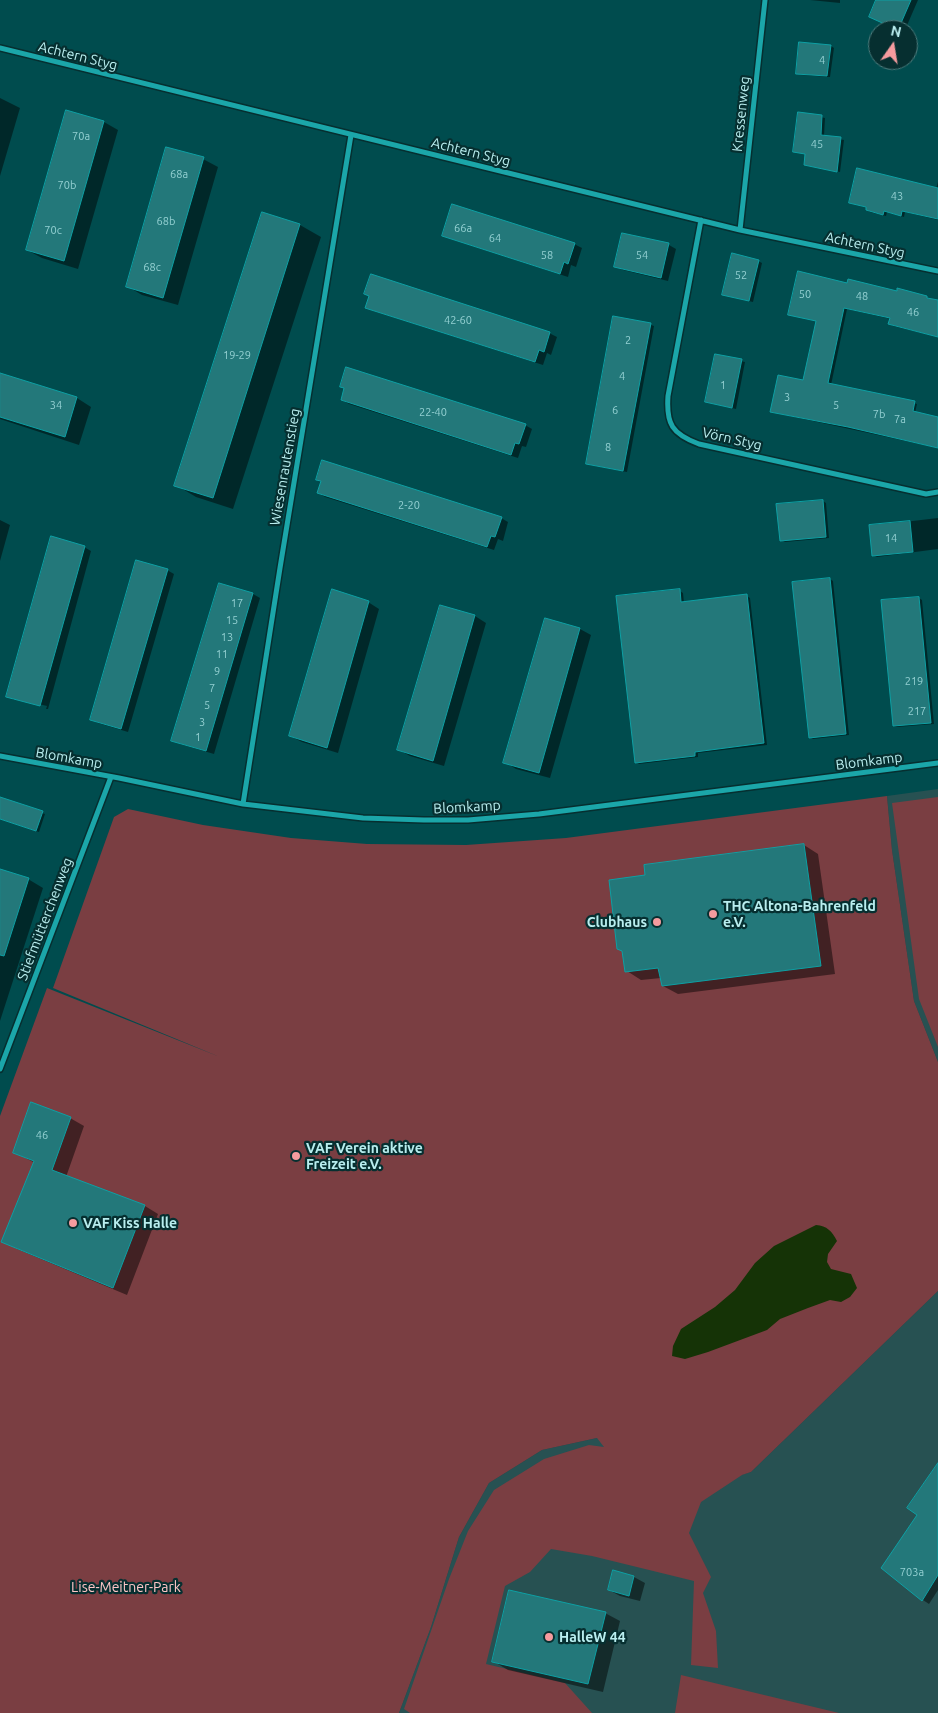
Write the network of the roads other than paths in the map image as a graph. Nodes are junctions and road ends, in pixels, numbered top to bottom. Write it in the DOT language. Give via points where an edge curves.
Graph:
graph roads {
  1 [pos="765,0"];
  2 [pos="0,48"];
  3 [pos="351,135"];
  4 [pos="701,220"];
  5 [pos="740,230"];
  6 [pos="938,272"];
  7 [pos="938,492"];
  8 [pos="0,756"];
  9 [pos="938,763"];
  10 [pos="111,777"];
  11 [pos="242,804"];
  12 [pos="0,1069"];
  1 -- 5 [label="street, Kressenweg"];
  2 -- 3 [label="street, Achtern Styg"];
  3 -- 4 [label="street, Achtern Styg"];
  3 -- 11 [label="street, Wiesenrautenstieg"];
  4 -- 5 [label="street, Achtern Styg"];
  4 -- 7 [label="street, Vörn Styg" via="668,396 667,413 673,428 683,438 699,444 926,494"];
  5 -- 6 [label="street, Achtern Styg"];
  8 -- 10 [label="street, Blomkamp"];
  9 -- 11 [label="street, Blomkamp" via="539,814 468,820 363,818"];
  10 -- 11 [label="street, Blomkamp"];
  10 -- 12 [label="street, Stiefmütterchenweg"];
}
